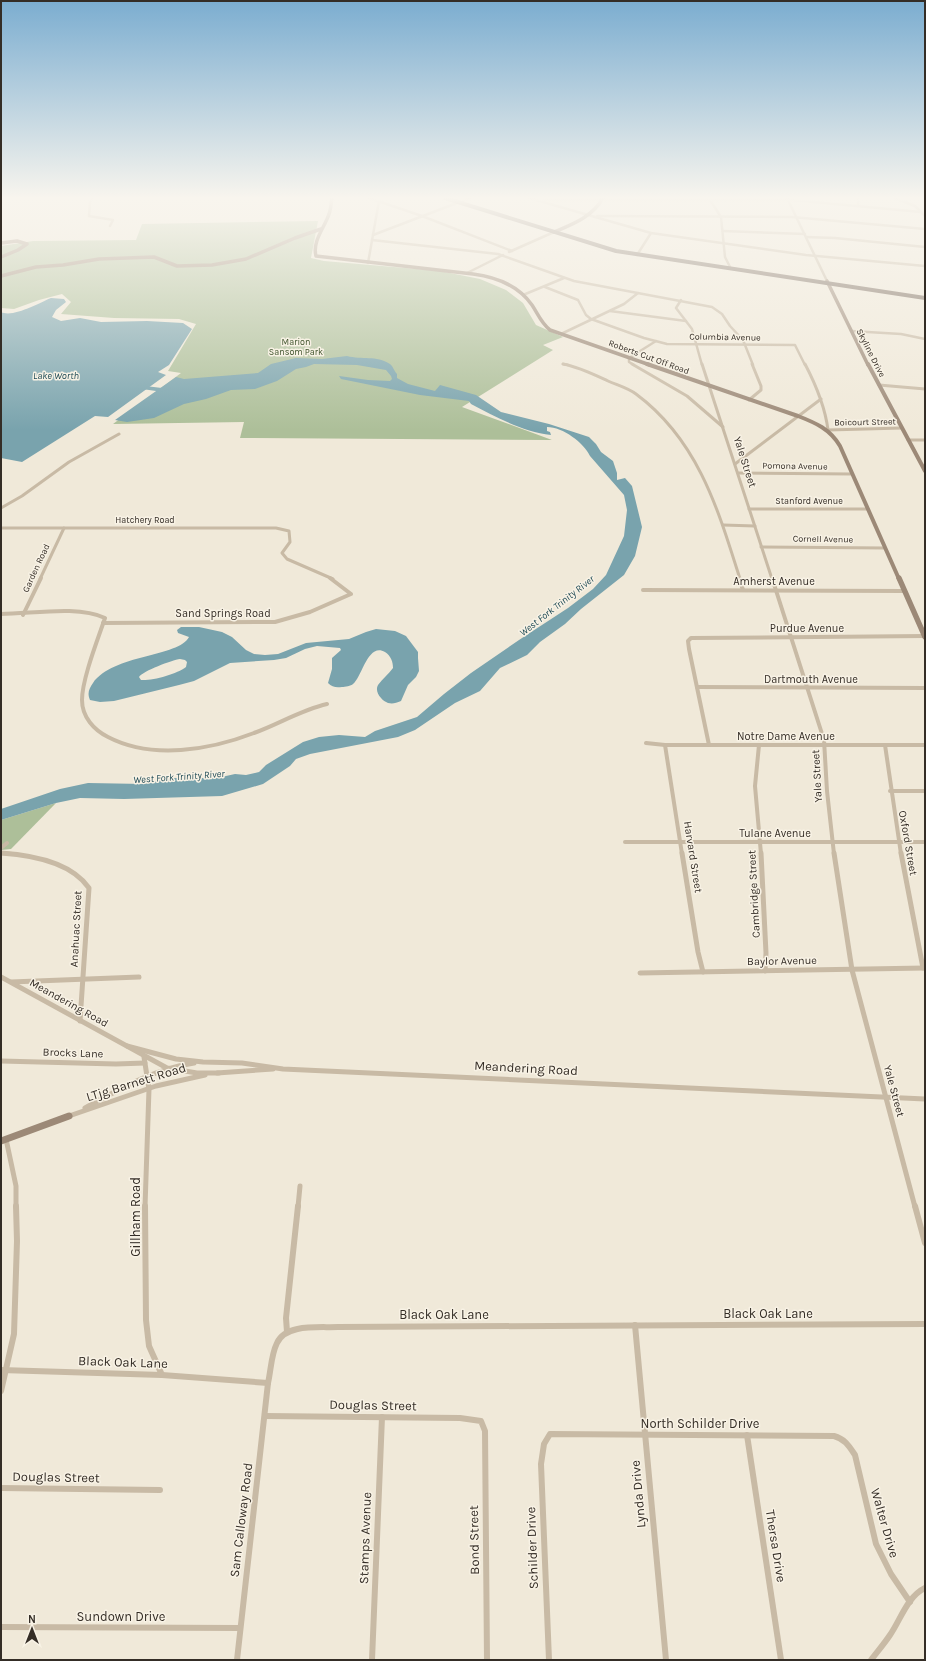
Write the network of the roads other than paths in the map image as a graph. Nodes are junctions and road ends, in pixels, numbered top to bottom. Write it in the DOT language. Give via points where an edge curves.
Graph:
graph roads {
  1 [pos="482,276"];
  2 [pos="557,276"];
  3 [pos="779,276"];
  4 [pos="824,276"];
  5 [pos="564,278"];
  6 [pos="827,283"];
  7 [pos="546,287"];
  8 [pos="638,293"];
  9 [pos="523,295"];
  10 [pos="925,297"];
  11 [pos="681,300"];
  12 [pos="610,310"];
  13 [pos="591,319"];
  14 [pos="686,321"];
  15 [pos="851,331"];
  16 [pos="561,334"];
  17 [pos="925,339"];
  18 [pos="655,341"];
  19 [pos="697,344"];
  20 [pos="746,344"];
  21 [pos="629,358"];
  22 [pos="563,364"];
  23 [pos="879,385"];
  24 [pos="708,386"];
  25 [pos="925,388"];
  26 [pos="821,399"];
  27 [pos="749,400"];
  28 [pos="798,416"];
  29 [pos="724,428"];
  30 [pos="902,428"];
  31 [pos="828,430"];
  32 [pos="119,434"];
  33 [pos="908,440"];
  34 [pos="925,440"];
  35 [pos="735,464"];
  36 [pos="925,471"];
  37 [pos="738,472"];
  38 [pos="851,474"];
  39 [pos="1,508"];
  40 [pos="749,508"];
  41 [pos="868,509"];
  42 [pos="723,525"];
  43 [pos="755,526"];
  44 [pos="1,528"];
  45 [pos="64,528"];
  46 [pos="289,531"];
  47 [pos="761,547"];
  48 [pos="885,548"];
  49 [pos="643,590"];
  50 [pos="743,590"];
  51 [pos="775,590"];
  52 [pos="904,591"];
  53 [pos="1,614"];
  54 [pos="23,615"];
  55 [pos="104,623"];
  56 [pos="791,637"];
  57 [pos="925,637"];
  58 [pos="697,687"];
  59 [pos="807,688"];
  60 [pos="925,688"];
  61 [pos="327,704"];
  62 [pos="646,743"];
  63 [pos="665,745"];
  64 [pos="709,745"];
  65 [pos="759,745"];
  66 [pos="825,745"];
  67 [pos="885,745"];
  68 [pos="925,745"];
  69 [pos="890,791"];
  70 [pos="925,791"];
  71 [pos="833,841"];
  72 [pos="625,842"];
  73 [pos="681,842"];
  74 [pos="760,842"];
  75 [pos="898,842"];
  76 [pos="925,842"];
  77 [pos="7,843"];
  78 [pos="1,848"];
  79 [pos="1,853"];
  80 [pos="924,968"];
  81 [pos="852,970"];
  82 [pos="765,971"];
  83 [pos="640,972"];
  84 [pos="703,972"];
  85 [pos="1,977"];
  86 [pos="139,978"];
  87 [pos="83,979"];
  88 [pos="9,982"];
  89 [pos="80,1021"];
  90 [pos="127,1046"];
  91 [pos="144,1056"];
  92 [pos="1,1061"];
  93 [pos="203,1062"];
  94 [pos="145,1064"];
  95 [pos="167,1068"];
  96 [pos="283,1069"];
  97 [pos="219,1073"];
  98 [pos="147,1075"];
  99 [pos="149,1089"];
  100 [pos="885,1097"];
  101 [pos="925,1099"];
  102 [pos="69,1116"];
  103 [pos="4,1140"];
  104 [pos="300,1186"];
  105 [pos="925,1243"];
  106 [pos="925,1324"];
  107 [pos="634,1325"];
  108 [pos="287,1332"];
  109 [pos="4,1370"];
  110 [pos="162,1375"];
  111 [pos="268,1383"];
  112 [pos="1,1390"];
  113 [pos="265,1416"];
  114 [pos="382,1417"];
  115 [pos="481,1421"];
  116 [pos="645,1435"];
  117 [pos="747,1435"];
  118 [pos="548,1436"];
  119 [pos="849,1445"];
  120 [pos="1,1488"];
  121 [pos="160,1490"];
  122 [pos="925,1588"];
  123 [pos="910,1602"];
  124 [pos="1,1627"];
  125 [pos="240,1628"];
  126 [pos="236,1660"];
  127 [pos="372,1660"];
  128 [pos="487,1660"];
  129 [pos="549,1660"];
  130 [pos="666,1660"];
  131 [pos="781,1660"];
  132 [pos="871,1660"];
  1 -- 9 [label="street, Roberts Cut Off Road" via="496,278"];
  2 -- 5 [label="street"];
  3 -- 6 [label="main road"];
  4 -- 6 [label="street, Skyline Drive"];
  5 -- 7 [label="street"];
  5 -- 8 [label="street"];
  6 -- 10 [label="main road"];
  6 -- 15 [label="street, Skyline Drive"];
  7 -- 9 [label="street"];
  7 -- 13 [label="street" via="578,300"];
  8 -- 11 [label="street"];
  8 -- 12 [label="street" via="629,301"];
  9 -- 16 [label="street, Roberts Cut Off Road" via="531,303 542,323 550,330"];
  11 -- 14 [label="street, Yale Street" via="676,308"];
  11 -- 20 [label="street" via="707,305 719,311"];
  12 -- 13 [label="street"];
  12 -- 14 [label="street"];
  13 -- 16 [label="street"];
  13 -- 18 [label="street, Columbia Avenue"];
  14 -- 19 [label="street, Yale Street"];
  15 -- 17 [label="street" via="894,333"];
  15 -- 23 [label="street, Skyline Drive"];
  16 -- 21 [label="street, Roberts Cut Off Road"];
  18 -- 19 [label="street, Columbia Avenue" via="667,344"];
  18 -- 21 [label="street"];
  19 -- 20 [label="street, Columbia Avenue"];
  19 -- 24 [label="street, Yale Street"];
  20 -- 26 [label="street, Columbia Avenue" via="795,345"];
  20 -- 27 [label="street" via="762,390"];
  21 -- 24 [label="street, Roberts Cut Off Road"];
  21 -- 29 [label="street" via="628,362 687,396"];
  22 -- 42 [label="street" via="573,365 635,393 670,424 702,473"];
  23 -- 25 [label="street"];
  23 -- 30 [label="street, Skyline Drive"];
  24 -- 27 [label="street, Roberts Cut Off Road"];
  24 -- 29 [label="street, Yale Street"];
  26 -- 28 [label="street"];
  26 -- 31 [label="street" via="828,420"];
  27 -- 28 [label="street, Roberts Cut Off Road"];
  28 -- 31 [label="street, Roberts Cut Off Road"];
  28 -- 35 [label="street"];
  29 -- 35 [label="street, Yale Street"];
  30 -- 31 [label="street, Boicourt Street"];
  30 -- 33 [label="street, Skyline Drive"];
  31 -- 38 [label="street, Roberts Cut Off Road" via="836,438"];
  32 -- 39 [label="street" via="69,462"];
  33 -- 34 [label="street"];
  33 -- 36 [label="street, Skyline Drive"];
  35 -- 37 [label="street, Yale Street"];
  37 -- 38 [label="street, Pomona Avenue"];
  37 -- 40 [label="street, Yale Street"];
  38 -- 41 [label="street, Roberts Cut Off Road"];
  40 -- 41 [label="street, Stanford Avenue"];
  40 -- 43 [label="street, Yale Street"];
  41 -- 48 [label="street, Roberts Cut Off Road"];
  42 -- 43 [label="street"];
  42 -- 50 [label="street"];
  43 -- 47 [label="street, Yale Street"];
  44 -- 45 [label="street, Hatchery Road"];
  45 -- 46 [label="street, Hatchery Road" via="256,527"];
  45 -- 54 [label="street, Garden Road"];
  46 -- 55 [label="street, Sand Springs Road" via="290,542 282,553 286,559 333,579 351,594 310,612 275,622"];
  47 -- 48 [label="street, Cornell Avenue"];
  47 -- 51 [label="street, Yale Street"];
  48 -- 52 [label="street, Roberts Cut Off Road"];
  49 -- 50 [label="street, Amherst Avenue"];
  50 -- 51 [label="street, Amherst Avenue"];
  51 -- 52 [label="street, Amherst Avenue"];
  51 -- 56 [label="street, Yale Street"];
  52 -- 57 [label="street, Roberts Cut Off Road"];
  53 -- 54 [label="street"];
  54 -- 55 [label="street" via="86,612 102,615 106,618"];
  55 -- 61 [label="street" via="81,698 83,711 98,731 116,741 152,749 206,746 252,734 313,706"];
  56 -- 57 [label="street, Purdue Avenue"];
  56 -- 58 [label="street, Purdue Avenue" via="694,638 688,641"];
  56 -- 59 [label="street, Yale Street"];
  58 -- 59 [label="street, Dartmouth Avenue"];
  58 -- 64 [label="street"];
  59 -- 60 [label="street, Dartmouth Avenue"];
  59 -- 66 [label="street, Yale Street"];
  62 -- 63 [label="street, Notre Dame Avenue"];
  63 -- 64 [label="street, Notre Dame Avenue"];
  63 -- 73 [label="street, Harvard Street"];
  64 -- 65 [label="street, Notre Dame Avenue"];
  65 -- 66 [label="street, Notre Dame Avenue"];
  65 -- 74 [label="street, Cambridge Street" via="755,786"];
  66 -- 67 [label="street, Notre Dame Avenue"];
  66 -- 71 [label="street, Yale Street"];
  67 -- 68 [label="street, Notre Dame Avenue"];
  67 -- 69 [label="street, Oxford Street"];
  69 -- 70 [label="street"];
  69 -- 75 [label="street, Oxford Street"];
  71 -- 74 [label="street, Tulane Avenue"];
  71 -- 75 [label="street, Tulane Avenue"];
  71 -- 81 [label="street, Yale Street"];
  72 -- 73 [label="street, Tulane Avenue"];
  73 -- 74 [label="street, Tulane Avenue"];
  73 -- 84 [label="street, Harvard Street"];
  74 -- 82 [label="street, Cambridge Street"];
  75 -- 76 [label="street, Tulane Avenue"];
  75 -- 80 [label="street, Oxford Street"];
  77 -- 78 [label="street"];
  79 -- 87 [label="street, Anahuac Street" via="26,855 54,863 87,882 89,888"];
  80 -- 81 [label="street, Baylor Avenue"];
  81 -- 82 [label="street, Baylor Avenue"];
  81 -- 100 [label="street, Yale Street"];
  82 -- 84 [label="street, Baylor Avenue"];
  83 -- 84 [label="street, Baylor Avenue"];
  85 -- 88 [label="street, Meandering Road"];
  86 -- 87 [label="street"];
  87 -- 88 [label="street"];
  87 -- 89 [label="street, Anahuac Street"];
  88 -- 89 [label="street, Meandering Road"];
  89 -- 90 [label="street, Meandering Road"];
  90 -- 91 [label="street, Meandering Road"];
  90 -- 93 [label="street, Meandering Road" via="176,1059"];
  91 -- 94 [label="street, Gillham Road"];
  91 -- 95 [label="street, Meandering Road"];
  92 -- 94 [label="street, Brocks Lane"];
  93 -- 95 [label="street, LTjg Barnett Road"];
  93 -- 96 [label="street, Meandering Road"];
  94 -- 98 [label="street, Gillham Road"];
  95 -- 97 [label="street, Meandering Road" via="197,1073"];
  95 -- 98 [label="street, LTjg Barnett Road"];
  96 -- 97 [label="street, LTjg Barnett Road"];
  96 -- 100 [label="street, Meandering Road"];
  97 -- 99 [label="street, LTjg Barnett Road" via="188,1078"];
  98 -- 99 [label="street, Gillham Road"];
  98 -- 102 [label="street, LTjg Barnett Road"];
  99 -- 102 [label="street, LTjg Barnett Road"];
  99 -- 110 [label="street, Gillham Road" via="145,1218 146,1320 149,1346"];
  100 -- 101 [label="street, Meandering Road"];
  100 -- 105 [label="street, Yale Street"];
  102 -- 103 [label="street, LTjg Barnett Road"];
  103 -- 109 [label="street" via="16,1186 17,1240 14,1334"];
  104 -- 108 [label="street" via="286,1318"];
  106 -- 107 [label="street, Black Oak Lane"];
  107 -- 108 [label="street, Black Oak Lane" via="338,1327"];
  107 -- 116 [label="street, Lynda Drive"];
  108 -- 111 [label="street" via="278,1340"];
  109 -- 110 [label="street, Black Oak Lane"];
  109 -- 112 [label="street"];
  110 -- 111 [label="street, Black Oak Lane"];
  111 -- 113 [label="street, Sam Calloway Road"];
  113 -- 114 [label="street, Douglas Street"];
  113 -- 125 [label="street, Sam Calloway Road"];
  114 -- 115 [label="street, Douglas Street" via="460,1418"];
  114 -- 127 [label="street, Stamps Avenue"];
  115 -- 128 [label="street, Bond Street" via="484,1431"];
  116 -- 117 [label="street, North Schilder Drive"];
  116 -- 118 [label="street, North Schilder Drive"];
  116 -- 130 [label="street, Lynda Drive"];
  117 -- 119 [label="street, North Schilder Drive" via="834,1436 843,1438"];
  117 -- 131 [label="street, Thersa Drive"];
  118 -- 129 [label="street, Schilder Drive" via="542,1445 541,1464"];
  119 -- 123 [label="street, Walter Drive" via="854,1455 881,1558"];
  120 -- 121 [label="street, Douglas Street"];
  122 -- 123 [label="street"];
  123 -- 132 [label="street"];
  124 -- 125 [label="street, Sundown Drive"];
  125 -- 126 [label="street, Sam Calloway Road"];
}
